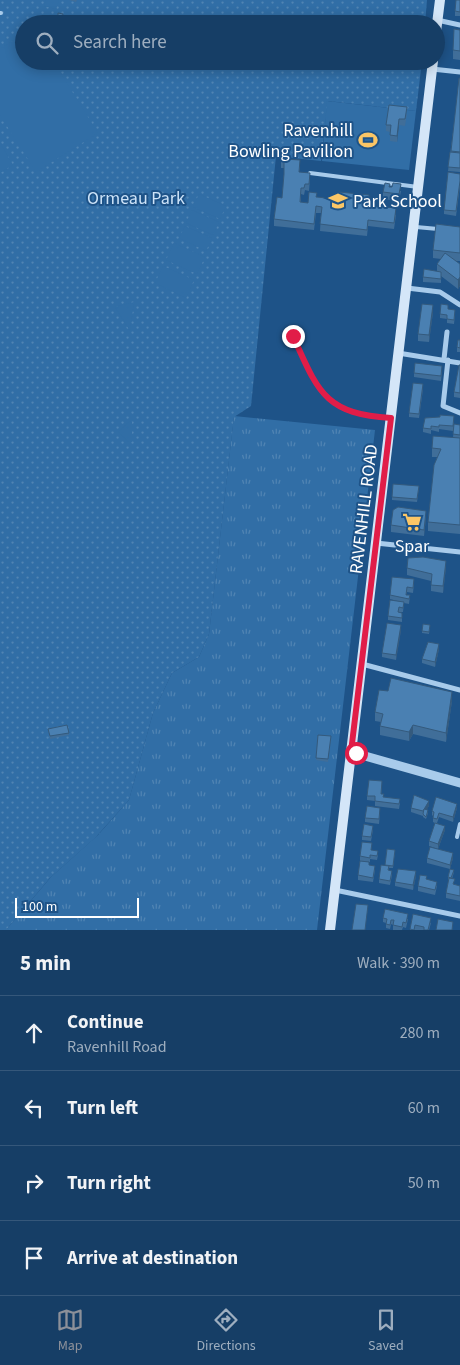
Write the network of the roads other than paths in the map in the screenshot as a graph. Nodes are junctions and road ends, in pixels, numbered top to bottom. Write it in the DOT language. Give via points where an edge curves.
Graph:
graph roads {
  1 [pos="440,0"];
  2 [pos="438,15"];
  3 [pos="445,22"];
  4 [pos="460,25"];
  5 [pos="445,68"];
  6 [pos="432,70"];
  7 [pos="460,72"];
  8 [pos="310,173"];
  9 [pos="418,187"];
  10 [pos="413,227"];
  11 [pos="440,230"];
  12 [pos="406,288"];
  13 [pos="460,305"];
  14 [pos="447,332"];
  15 [pos="293,336"];
  16 [pos="398,353"];
  17 [pos="446,360"];
  18 [pos="460,362"];
  19 [pos="460,413"];
  20 [pos="391,418"];
  21 [pos="376,543"];
  22 [pos="460,552"];
  23 [pos="362,664"];
  24 [pos="460,690"];
  25 [pos="351,752"];
  26 [pos="460,783"];
  27 [pos="460,824"];
  28 [pos="457,837"];
  29 [pos="335,890"];
  30 [pos="460,916"];
  31 [pos="330,930"];
  1 -- 2 [label="main road"];
  3 -- 4 [label="street"];
  5 -- 7 [label="street"];
  6 -- 9 [label="main road, RAVENHILL ROAD"];
  8 -- 9 [label="lane"];
  9 -- 10 [label="main road, RAVENHILL ROAD"];
  10 -- 11 [label="lane"];
  10 -- 12 [label="main road, RAVENHILL ROAD"];
  12 -- 13 [label="street" via="440,292"];
  12 -- 16 [label="main road, RAVENHILL ROAD"];
  14 -- 17 [label="street"];
  15 -- 20 [label="lane" via="323,396 349,410"];
  16 -- 17 [label="street"];
  16 -- 20 [label="main road, RAVENHILL ROAD"];
  17 -- 18 [label="street"];
  17 -- 19 [label="street" via="443,406"];
  20 -- 21 [label="main road, RAVENHILL ROAD"];
  21 -- 22 [label="street"];
  21 -- 23 [label="main road, RAVENHILL ROAD"];
  23 -- 24 [label="street"];
  23 -- 25 [label="main road, RAVENHILL ROAD"];
  25 -- 26 [label="street"];
  25 -- 29 [label="main road, RAVENHILL ROAD"];
  27 -- 28 [label="lane"];
  29 -- 30 [label="street"];
  29 -- 31 [label="main road, RAVENHILL ROAD"];
}
